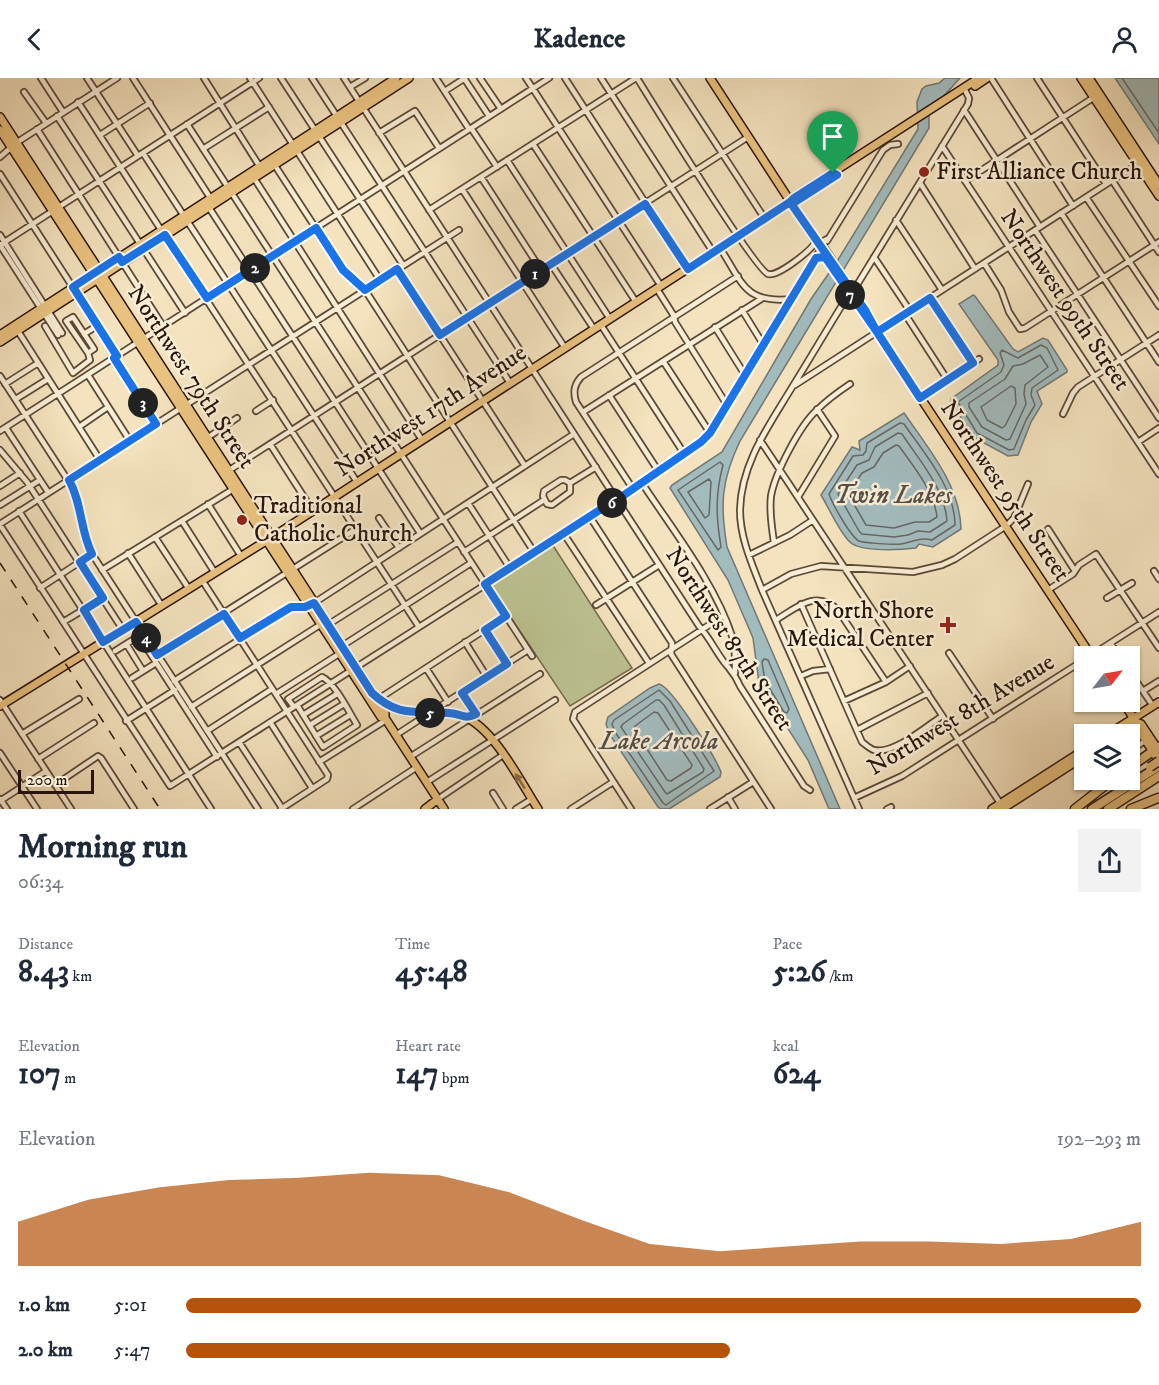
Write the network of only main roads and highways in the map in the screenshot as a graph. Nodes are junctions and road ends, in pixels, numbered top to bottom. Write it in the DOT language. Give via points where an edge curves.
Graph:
graph roads {
  1 [pos="409,78"];
  2 [pos="710,78"];
  3 [pos="979,78"];
  4 [pos="989,78"];
  5 [pos="1081,78"];
  6 [pos="1089,78"];
  7 [pos="393,81"];
  8 [pos="965,90"];
  9 [pos="1097,96"];
  10 [pos="0,117"];
  11 [pos="0,130"];
  12 [pos="13,144"];
  13 [pos="867,153"];
  14 [pos="1140,162"];
  15 [pos="262,169"];
  16 [pos="838,173"];
  17 [pos="1159,185"];
  18 [pos="229,190"];
  19 [pos="1159,196"];
  20 [pos="790,202"];
  21 [pos="56,210"];
  22 [pos="66,231"];
  23 [pos="80,242"];
  24 [pos="98,275"];
  25 [pos="16,328"];
  26 [pos="0,335"];
  27 [pos="0,342"];
  28 [pos="269,539"];
  29 [pos="1082,646"];
  30 [pos="353,669"];
  31 [pos="372,693"];
  32 [pos="1,704"];
  33 [pos="1157,705"];
  34 [pos="1130,712"];
  35 [pos="386,719"];
  36 [pos="1135,720"];
  37 [pos="1128,724"];
  38 [pos="1130,724"];
  39 [pos="1157,750"];
  40 [pos="1074,757"];
  41 [pos="1140,761"];
  42 [pos="1159,761"];
  43 [pos="1074,762"];
  44 [pos="1063,763"];
  45 [pos="1156,772"];
  46 [pos="1053,776"];
  47 [pos="1099,790"];
  48 [pos="1158,797"];
  49 [pos="438,799"];
  50 [pos="1002,807"];
  51 [pos="424,809"];
  52 [pos="444,809"];
  53 [pos="538,809"];
  54 [pos="992,809"];
  55 [pos="1075,809"];
  56 [pos="1084,809"];
  57 [pos="1092,809"];
  58 [pos="1100,809"];
  59 [pos="1108,809"];
  60 [pos="1131,809"];
  1 -- 7 [label="main road"];
  2 -- 20 [label="main road, Northwest 95th Street"];
  3 -- 8 [label="main road, Northwest 17th Avenue"];
  4 -- 8 [label="main road, Northwest 17th Avenue"];
  5 -- 9 [label="main road"];
  6 -- 9 [label="main road"];
  7 -- 15 [label="main road"];
  8 -- 13 [label="main road, Northwest 17th Avenue"];
  9 -- 14 [label="main road"];
  10 -- 12 [label="main road, Northwest 79th Street"];
  11 -- 12 [label="main road, Northwest 79th Street"];
  12 -- 21 [label="main road, Northwest 79th Street"];
  13 -- 16 [label="main road, Northwest 17th Avenue"];
  13 -- 16 [label="main road, Northwest 17th Avenue"];
  14 -- 17 [label="main road"];
  14 -- 19 [label="main road"];
  15 -- 18 [label="main road"];
  15 -- 18 [label="main road" via="254,178"];
  16 -- 20 [label="main road, Northwest 17th Avenue"];
  18 -- 24 [label="main road"];
  20 -- 28 [label="main road, Northwest 17th Avenue"];
  20 -- 29 [label="main road, Northwest 95th Street"];
  21 -- 22 [label="main road, Northwest 79th Street"];
  21 -- 23 [label="main road, Northwest 79th Street"];
  22 -- 23 [label="main road"];
  22 -- 24 [label="main road, Northwest 79th Street"];
  23 -- 24 [label="main road, Northwest 79th Street"];
  24 -- 25 [label="main road"];
  24 -- 28 [label="main road, Northwest 79th Street"];
  25 -- 26 [label="main road"];
  25 -- 27 [label="main road"];
  28 -- 30 [label="main road, Northwest 79th Street"];
  28 -- 32 [label="main road, Northwest 17th Avenue"];
  30 -- 31 [label="main road, Northwest 79th Street"];
  30 -- 35 [label="main road, Northwest 79th Street" via="381,717"];
  31 -- 35 [label="main road, Northwest 79th Street"];
  53 -- 31 [label="main road, one-way" via="493,740 477,723 450,713 403,712"];
  33 -- 36 [label="main road"];
  34 -- 36 [label="main road"];
  35 -- 49 [label="main road, Northwest 79th Street"];
  36 -- 37 [label="main road"];
  36 -- 38 [label="main road"];
  36 -- 39 [label="main road"];
  36 -- 39 [label="main road" via="1145,741"];
  39 -- 41 [label="highway"];
  39 -- 42 [label="main road"];
  40 -- 44 [label="main road"];
  42 -- 45 [label="highway, bridge"];
  43 -- 46 [label="main road"];
  44 -- 46 [label="main road"];
  44 -- 50 [label="main road"];
  45 -- 56 [label="highway"];
  45 -- 57 [label="highway"];
  45 -- 58 [label="highway"];
  45 -- 59 [label="highway"];
  46 -- 50 [label="main road"];
  47 -- 55 [label="highway"];
  48 -- 60 [label="highway"];
  49 -- 51 [label="main road"];
  49 -- 52 [label="main road, Northwest 79th Street"];
  50 -- 54 [label="main road"];
}
